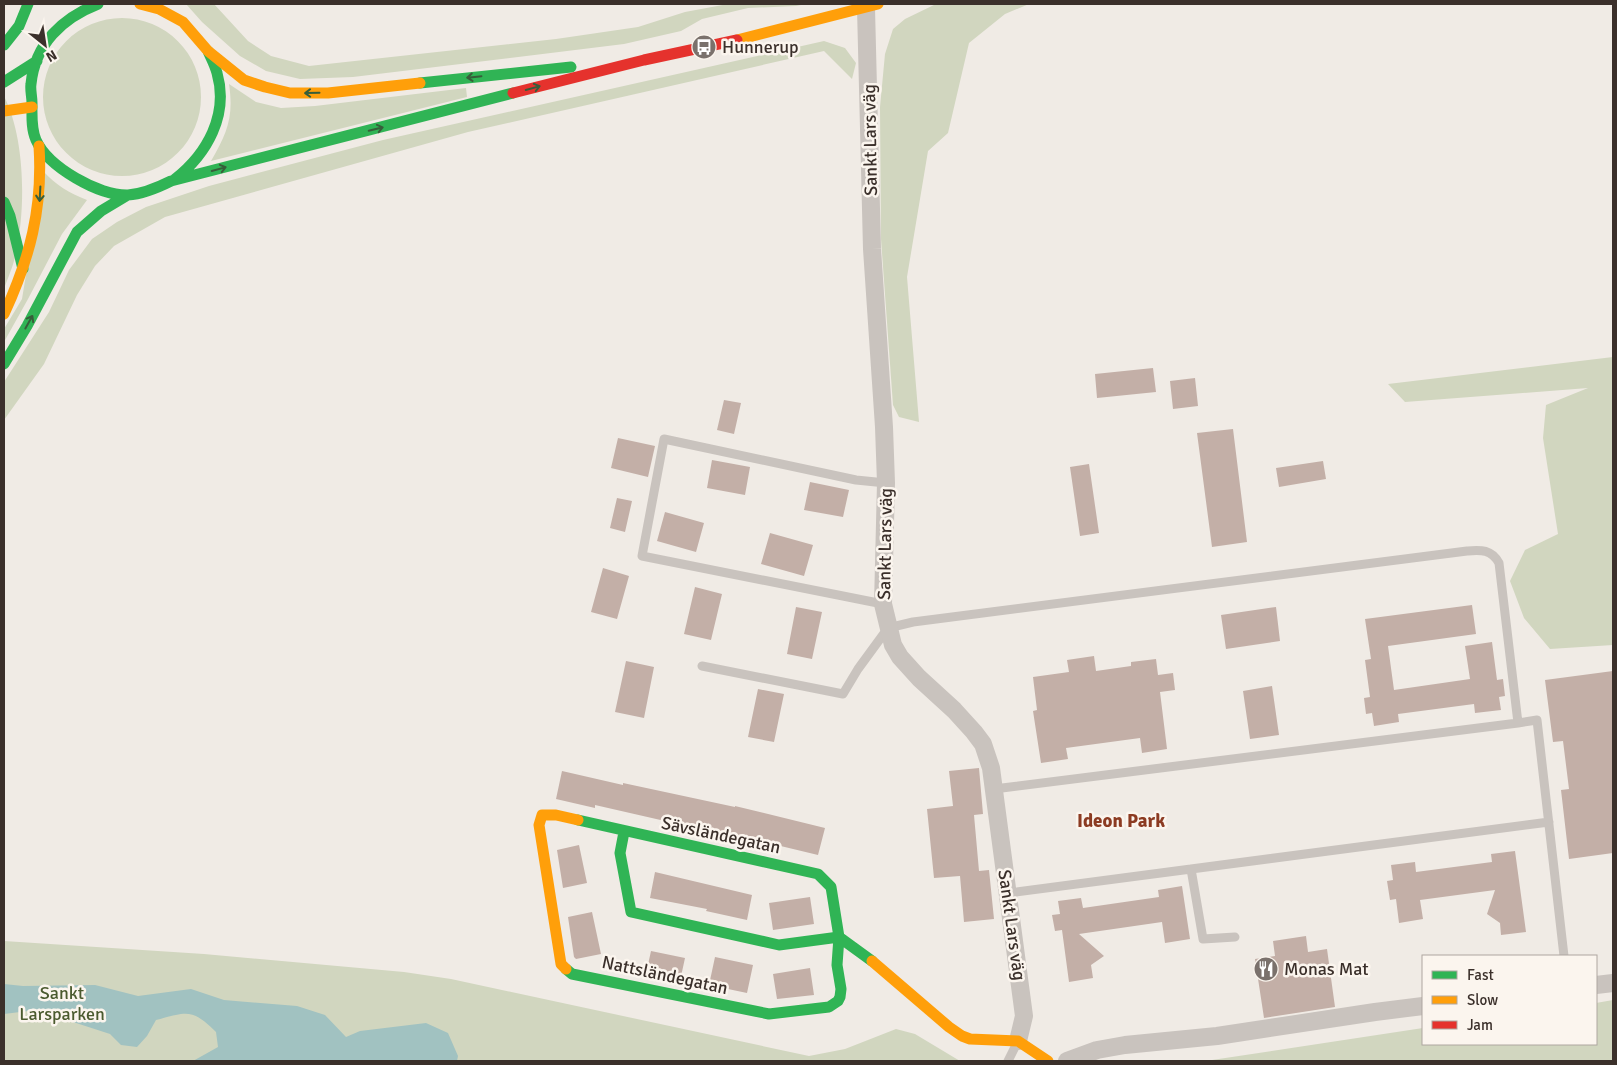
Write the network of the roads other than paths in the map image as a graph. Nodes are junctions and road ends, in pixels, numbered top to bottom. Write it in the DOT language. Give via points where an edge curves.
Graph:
graph roads {
  1 [pos="28,4"];
  2 [pos="98,4"];
  3 [pos="140,4"];
  4 [pos="872,6"];
  5 [pos="4,45"];
  6 [pos="208,51"];
  7 [pos="644,60"];
  8 [pos="37,61"];
  9 [pos="4,82"];
  10 [pos="32,107"];
  11 [pos="4,111"];
  12 [pos="39,146"];
  13 [pos="171,181"];
  14 [pos="126,196"];
  15 [pos="4,202"];
  16 [pos="23,269"];
  17 [pos="4,314"];
  18 [pos="4,364"];
  19 [pos="886,483"];
  20 [pos="883,604"];
  21 [pos="888,628"];
  22 [pos="702,666"];
  23 [pos="1518,723"];
  24 [pos="994,789"];
  25 [pos="1549,822"];
  26 [pos="538,825"];
  27 [pos="624,832"];
  28 [pos="1191,869"];
  29 [pos="1008,894"];
  30 [pos="839,936"];
  31 [pos="1235,937"];
  32 [pos="1564,955"];
  33 [pos="1613,983"];
  34 [pos="1597,985"];
  35 [pos="1422,1006"];
  36 [pos="1018,1041"];
  37 [pos="1008,1061"];
  38 [pos="1048,1061"];
  39 [pos="1067,1061"];
  1 -- 5 [label="main road" via="26,14"];
  2 -- 8 [label="main road" via="82,9 62,22 47,40"];
  3 -- 6 [label="main road" via="159,9 183,22"];
  4 -- 7 [label="main road"];
  4 -- 19 [label="street, Sankt Lars väg" via="872,249"];
  7 -- 6 [label="main road, one-way" via="328,93 290,94 244,80"];
  6 -- 13 [label="main road" via="217,74 220,99 216,124 206,146 191,166"];
  13 -- 7 [label="main road, one-way"];
  8 -- 9 [label="main road"];
  8 -- 10 [label="main road" via="31,84"];
  10 -- 11 [label="main road"];
  10 -- 12 [label="main road"];
  12 -- 14 [label="main road" via="65,172"];
  12 -- 16 [label="main road, one-way" via="39,206"];
  13 -- 14 [label="main road" via="151,191"];
  18 -- 14 [label="main road, one-way" via="77,232 101,211"];
  15 -- 16 [label="main road"];
  16 -- 17 [label="main road"];
  19 -- 20 [label="street, Sankt Lars väg"];
  19 -- 20 [label="lane" via="856,480 664,439 642,556"];
  20 -- 21 [label="street, Sankt Lars väg"];
  21 -- 22 [label="lane" via="843,694"];
  21 -- 23 [label="lane" via="913,622 1486,550 1496,556 1499,563"];
  21 -- 24 [label="street, Sankt Lars väg" via="900,656 983,744"];
  23 -- 24 [label="lane"];
  23 -- 25 [label="lane" via="1538,720"];
  24 -- 29 [label="street, Sankt Lars väg"];
  25 -- 28 [label="lane"];
  25 -- 32 [label="lane"];
  26 -- 27 [label="main road, Sävsländegatan" via="542,815 556,815"];
  26 -- 30 [label="main road, Nattsländegatan" via="562,964 572,974 769,1014 829,1007 840,997 836,965"];
  27 -- 30 [label="main road, Sävsländegatan" via="818,874 831,888"];
  27 -- 30 [label="main road" via="620,854 631,912 778,945"];
  28 -- 29 [label="lane"];
  28 -- 31 [label="lane" via="1203,939"];
  29 -- 36 [label="street, Sankt Lars väg" via="1024,1016"];
  30 -- 36 [label="main road" via="962,1036 978,1040"];
  33 -- 34 [label="street"];
  35 -- 39 [label="street" via="1217,1036 1125,1045 1097,1050"];
  36 -- 37 [label="lane"];
  36 -- 38 [label="main road"];
}
